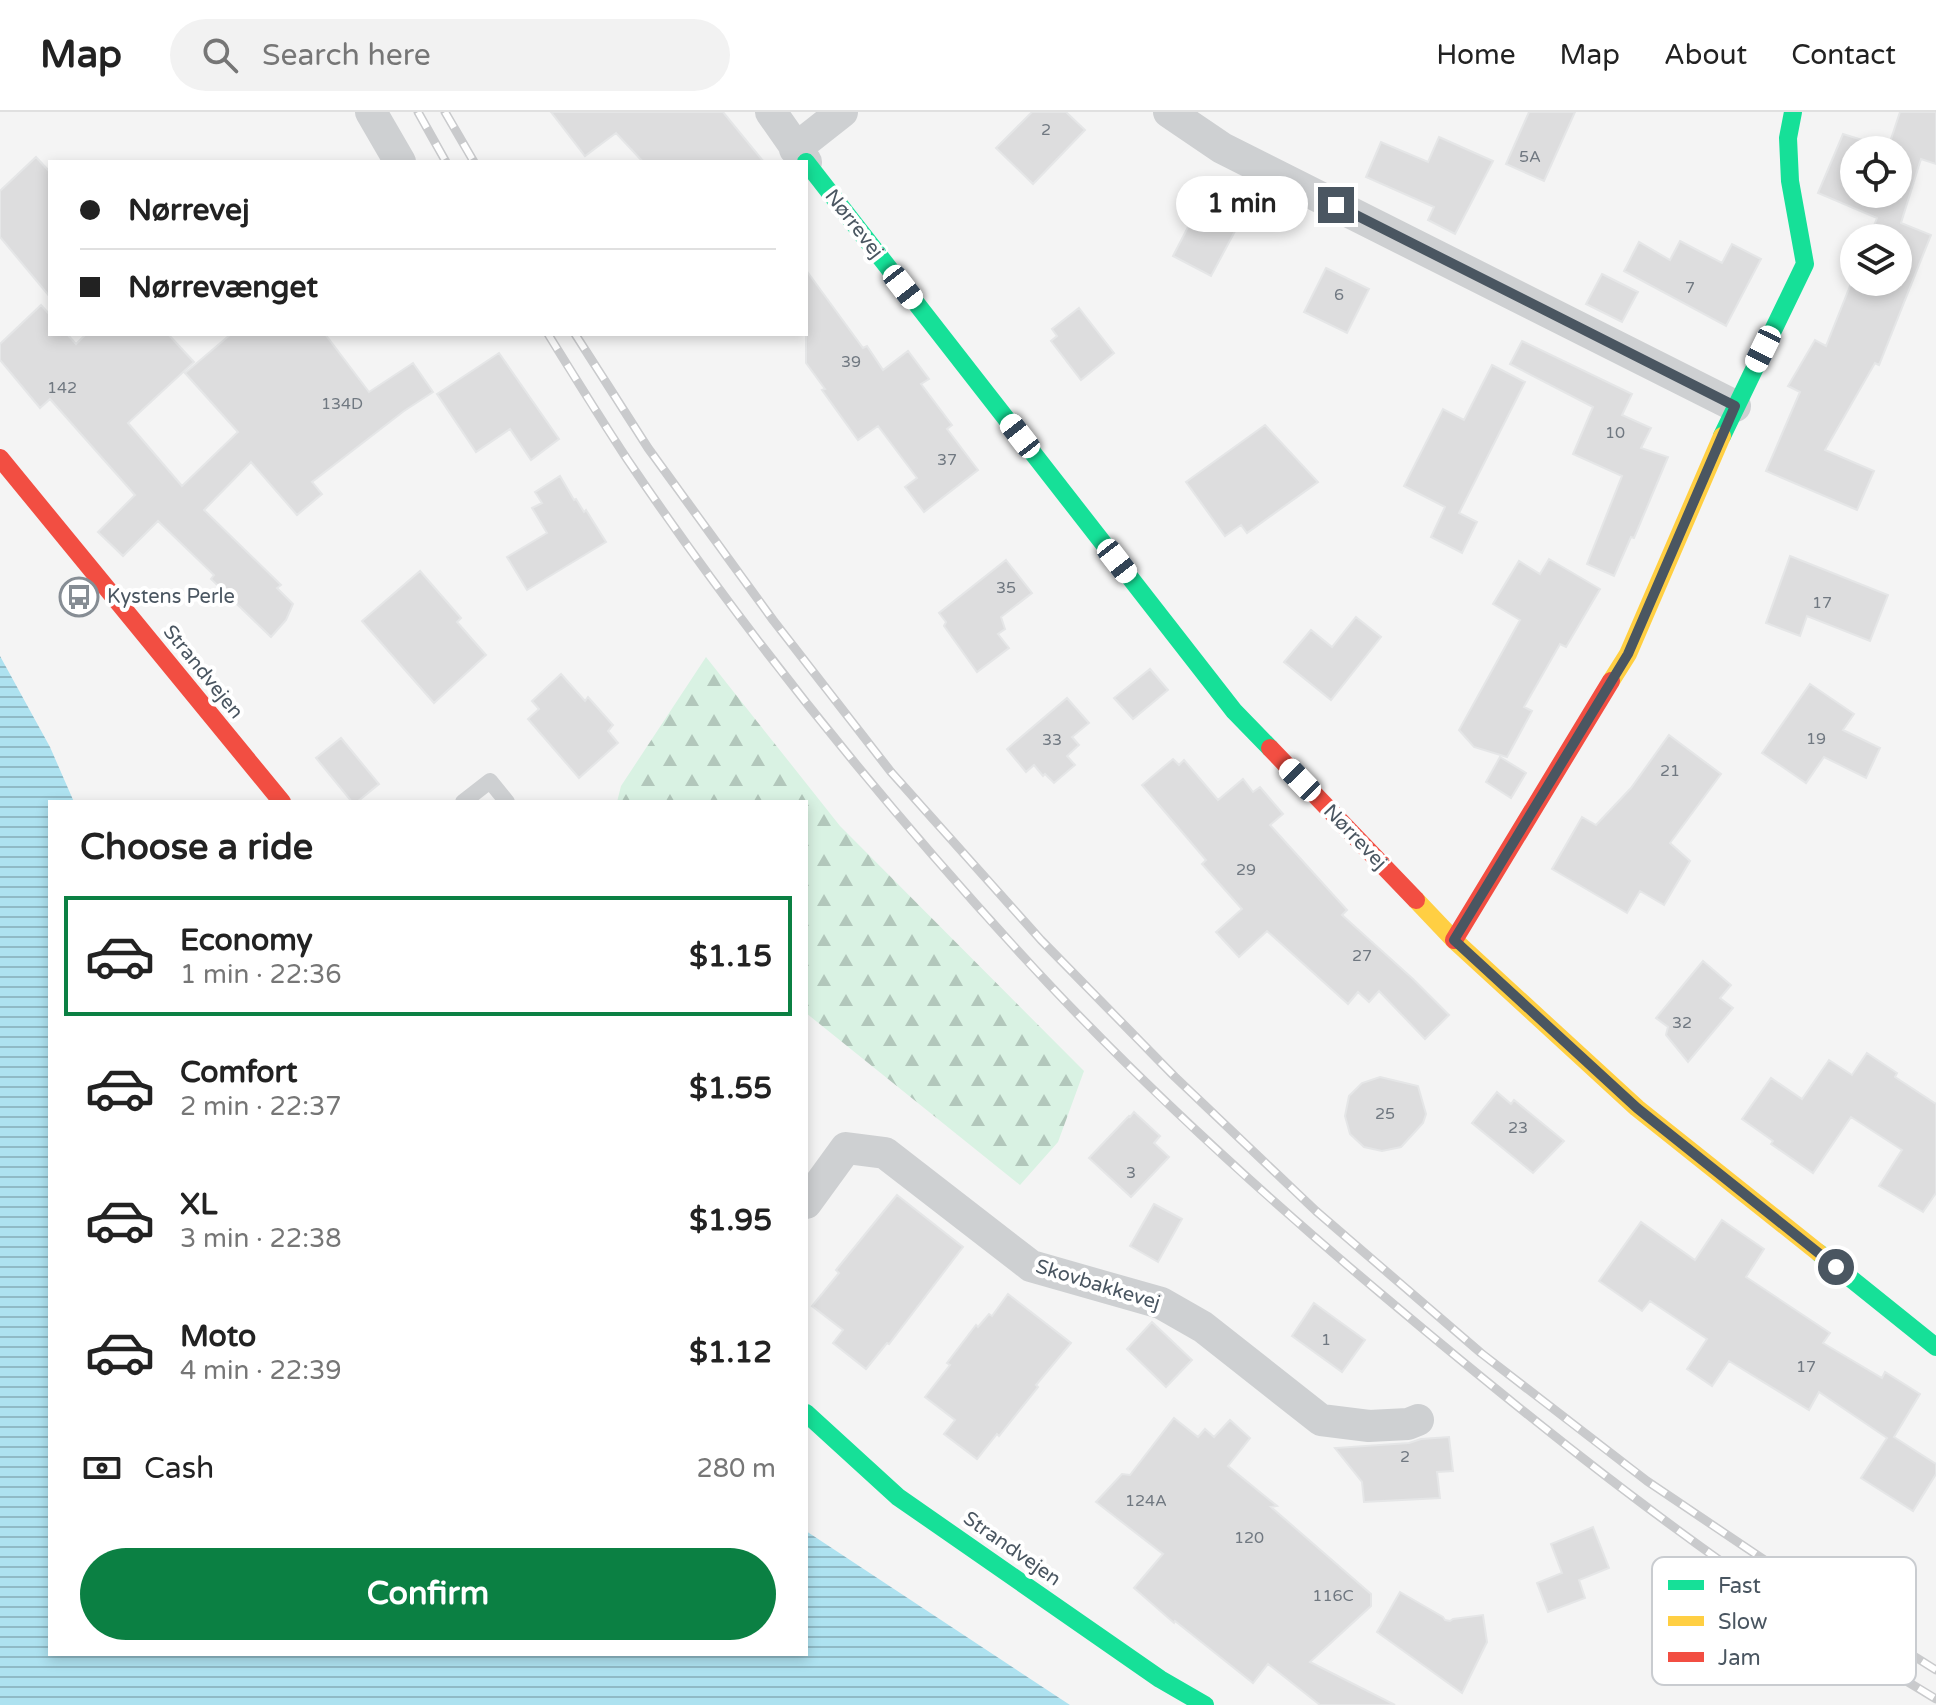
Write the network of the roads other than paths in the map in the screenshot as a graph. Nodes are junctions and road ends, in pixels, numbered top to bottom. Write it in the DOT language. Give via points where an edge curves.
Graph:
graph roads {
  1 [pos="371,112"];
  2 [pos="771,112"];
  3 [pos="842,112"];
  4 [pos="1169,112"];
  5 [pos="1793,112"];
  6 [pos="802,158"];
  7 [pos="399,160"];
  8 [pos="808,166"];
  9 [pos="1735,406"];
  10 [pos="0,458"];
  11 [pos="280,800"];
  12 [pos="466,800"];
  13 [pos="505,800"];
  14 [pos="1454,940"];
  15 [pos="808,1200"];
  16 [pos="1936,1347"];
  17 [pos="808,1415"];
  18 [pos="1418,1420"];
  19 [pos="1205,1705"];
  1 -- 7 [label="street"];
  2 -- 6 [label="street, Nørrevej"];
  3 -- 6 [label="street"];
  4 -- 9 [label="street" via="1222,148"];
  5 -- 9 [label="street" via="1790,181 1805,264"];
  8 -- 14 [label="street, Nørrevej" via="1234,711"];
  9 -- 14 [label="street" via="1628,654"];
  10 -- 11 [label="street, Strandvejen"];
  12 -- 13 [label="lane" via="490,781"];
  14 -- 16 [label="street, Nørrevej" via="1637,1108"];
  15 -- 18 [label="street, Skovbakkevej" via="846,1148 885,1153 1031,1266 1161,1303 1203,1327 1321,1420 1369,1426"];
  17 -- 19 [label="street, Strandvejen" via="898,1497"];
}
